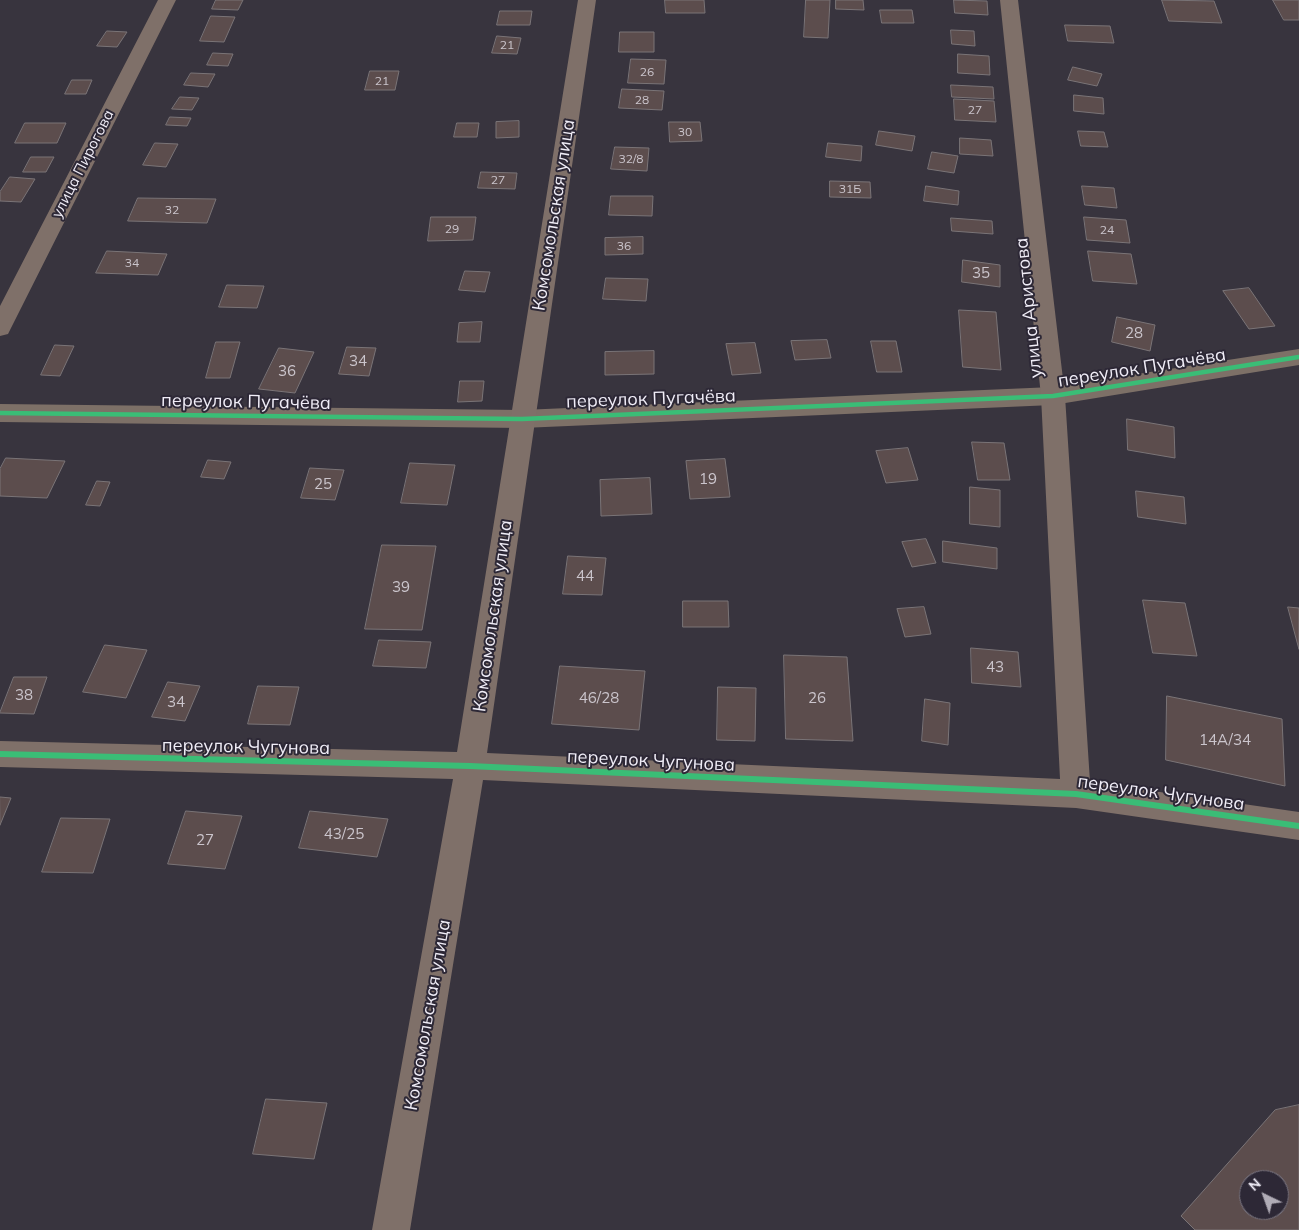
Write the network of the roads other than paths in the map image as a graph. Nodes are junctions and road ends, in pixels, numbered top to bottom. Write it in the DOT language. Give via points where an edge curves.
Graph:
graph roads {
  1 [pos="167,0"];
  2 [pos="586,0"];
  3 [pos="1009,0"];
  4 [pos="0,328"];
  5 [pos="1299,357"];
  6 [pos="1053,396"];
  7 [pos="0,413"];
  8 [pos="522,419"];
  9 [pos="0,754"];
  10 [pos="470,766"];
  11 [pos="1076,794"];
  12 [pos="1299,826"];
  13 [pos="391,1230"];
  1 -- 4 [label="street, улица Пирогова"];
  2 -- 8 [label="street, Комсомольская улица"];
  3 -- 6 [label="street, улица Аристова"];
  5 -- 6 [label="street, переулок Пугачёва"];
  6 -- 8 [label="street, переулок Пугачёва"];
  6 -- 11 [label="street, улица Аристова"];
  7 -- 8 [label="street, переулок Пугачёва"];
  8 -- 10 [label="street, Комсомольская улица"];
  9 -- 10 [label="street, переулок Чугунова"];
  10 -- 11 [label="street, переулок Чугунова"];
  10 -- 13 [label="street, Комсомольская улица"];
  11 -- 12 [label="street, переулок Чугунова"];
}
